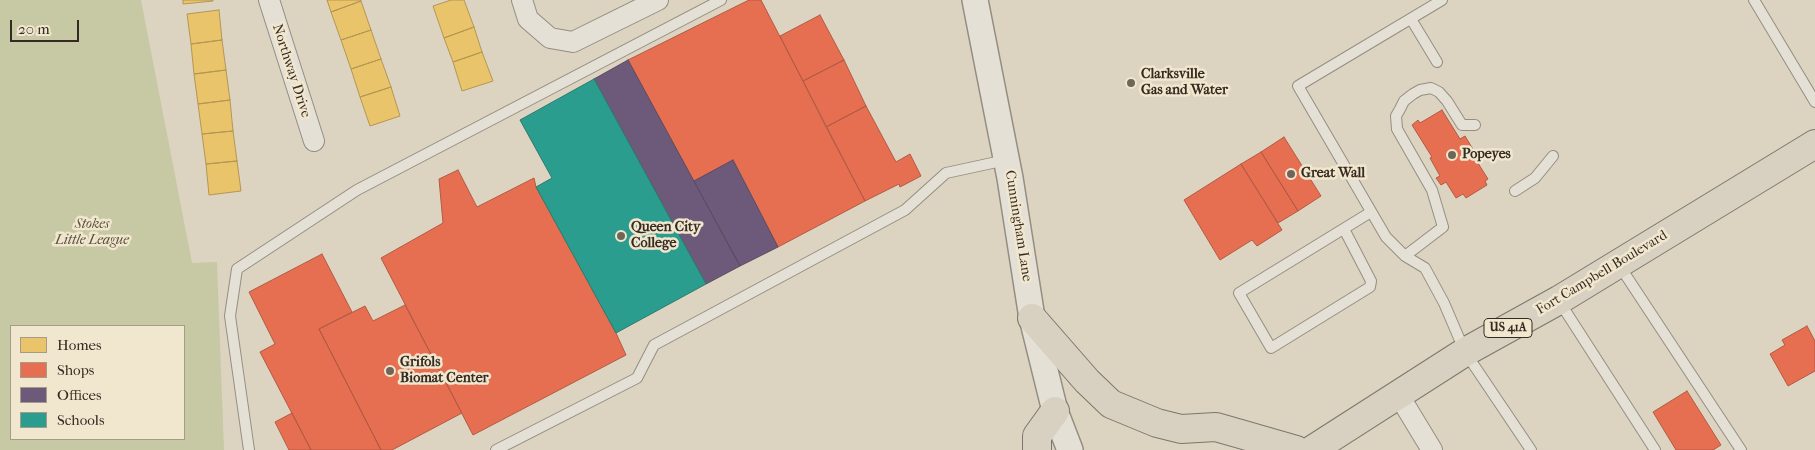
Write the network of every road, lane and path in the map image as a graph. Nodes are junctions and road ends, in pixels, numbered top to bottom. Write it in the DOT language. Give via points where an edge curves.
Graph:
graph roads {
  1 [pos="269,0"];
  2 [pos="522,0"];
  3 [pos="658,0"];
  4 [pos="721,0"];
  5 [pos="975,0"];
  6 [pos="1442,0"];
  7 [pos="1754,0"];
  8 [pos="1411,19"];
  9 [pos="1437,62"];
  10 [pos="1815,102"];
  11 [pos="1475,125"];
  12 [pos="314,141"];
  13 [pos="1811,149"];
  14 [pos="1553,156"];
  15 [pos="1006,159"];
  16 [pos="1515,190"];
  17 [pos="1371,212"];
  18 [pos="1344,229"];
  19 [pos="1405,256"];
  20 [pos="1618,264"];
  21 [pos="1559,300"];
  22 [pos="1032,318"];
  23 [pos="1465,352"];
  24 [pos="1398,394"];
  25 [pos="1055,411"];
  26 [pos="249,450"];
  27 [pos="496,450"];
  28 [pos="1037,450"];
  29 [pos="1070,450"];
  30 [pos="1296,450"];
  31 [pos="1312,450"];
  32 [pos="1432,450"];
  33 [pos="1531,450"];
  34 [pos="1656,450"];
  35 [pos="1741,450"];
  1 -- 12 [label="street, Northway Drive"];
  2 -- 3 [label="street" via="528,19 550,38 573,42"];
  4 -- 26 [label="lane" via="357,190 237,269 230,316"];
  5 -- 15 [label="street, Cunningham Lane"];
  6 -- 8 [label="lane"];
  7 -- 10 [label="lane"];
  8 -- 9 [label="lane"];
  8 -- 17 [label="lane" via="1298,86"];
  11 -- 19 [label="lane" via="1462,125 1447,101 1431,88 1420,90 1404,101 1396,116 1397,129 1432,190 1443,227"];
  13 -- 20 [label="highway, Fort Campbell Boulevard / US 41A"];
  14 -- 16 [label="lane" via="1535,178"];
  15 -- 22 [label="street, Cunningham Lane"];
  15 -- 27 [label="lane" via="946,173 905,210 654,345 637,378"];
  17 -- 18 [label="lane"];
  17 -- 19 [label="lane" via="1386,237"];
  18 -- 18 [label="lane" via="1239,293 1271,348 1370,287 1371,281"];
  19 -- 23 [label="lane" via="1425,268"];
  20 -- 21 [label="highway, Fort Campbell Boulevard / US 41A"];
  20 -- 35 [label="lane"];
  21 -- 23 [label="highway, Fort Campbell Boulevard / US 41A"];
  21 -- 34 [label="lane"];
  22 -- 25 [label="street, Cunningham Lane"];
  22 -- 30 [label="highway" via="1111,404 1181,429 1216,427"];
  23 -- 24 [label="highway, Fort Campbell Boulevard / US 41A"];
  23 -- 33 [label="lane"];
  24 -- 31 [label="highway, Fort Campbell Boulevard / US 41A"];
  24 -- 32 [label="street"];
  25 -- 28 [label="highway" via="1036,436"];
  25 -- 29 [label="street, Cunningham Lane"];
}
